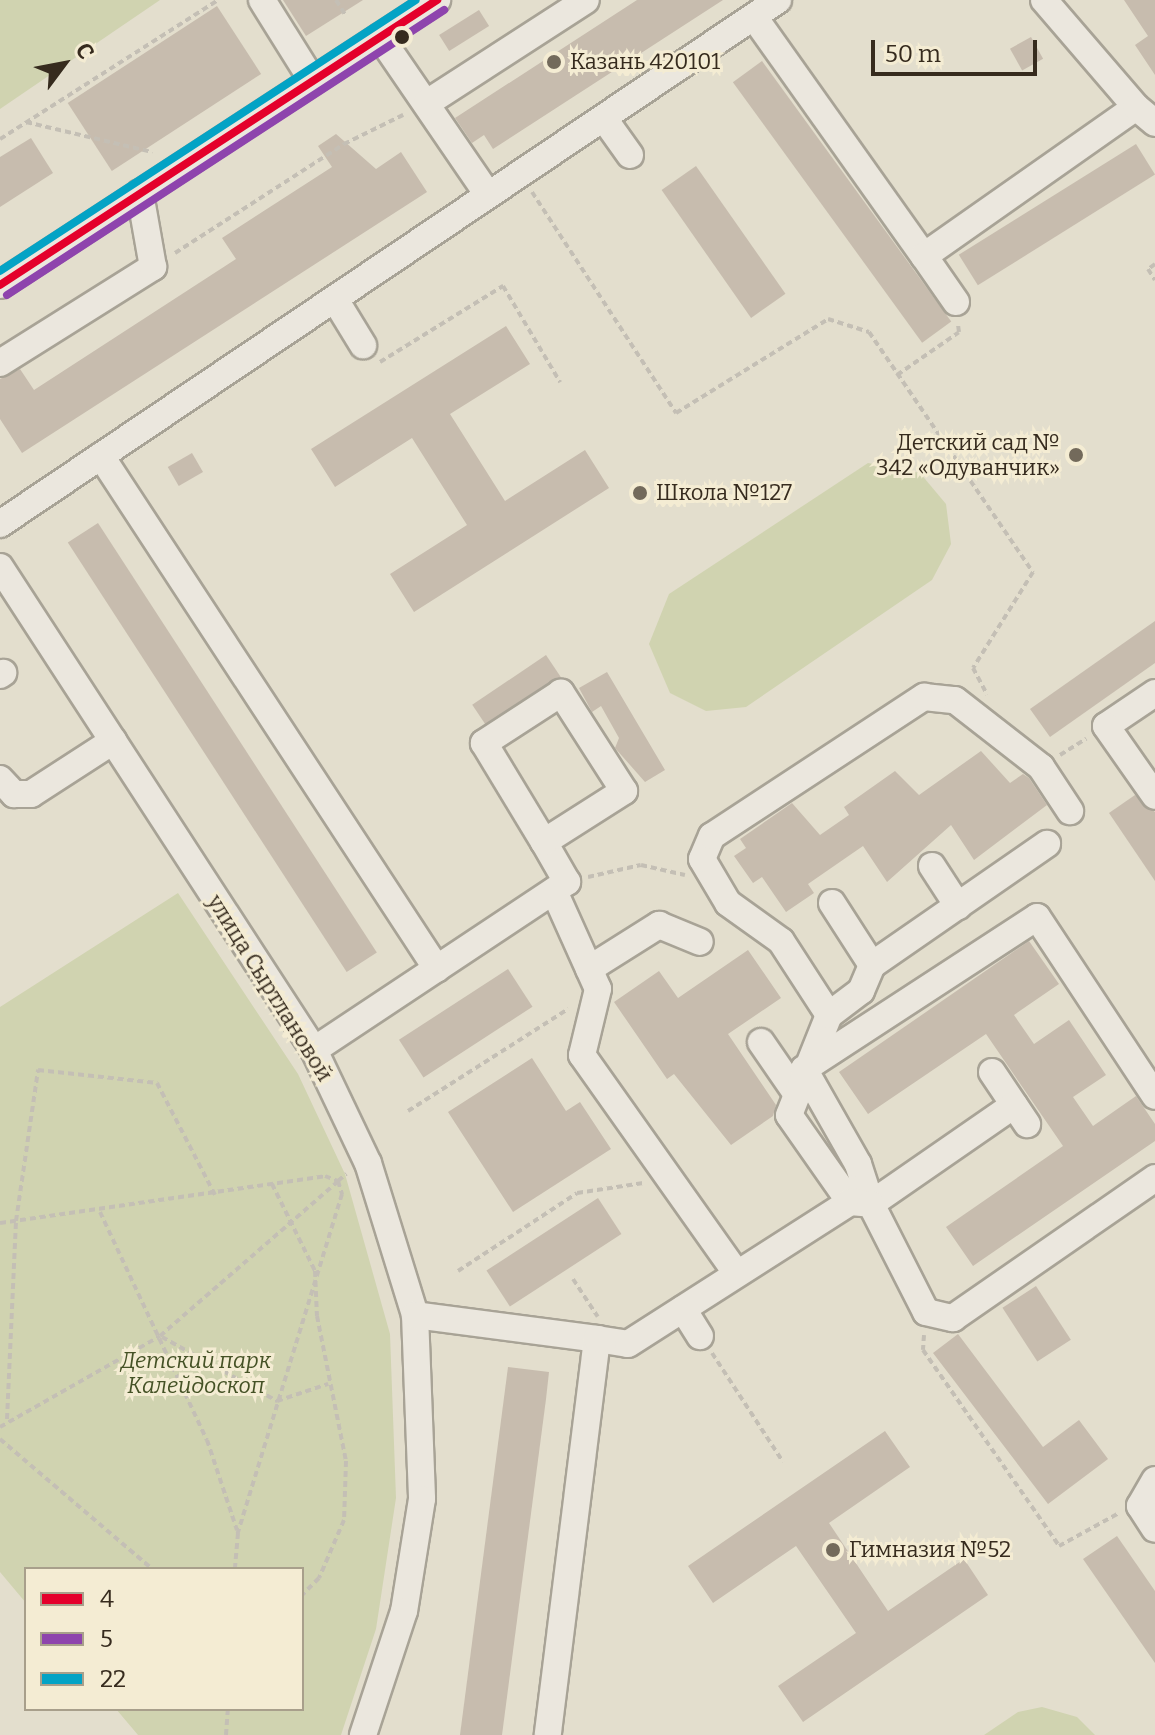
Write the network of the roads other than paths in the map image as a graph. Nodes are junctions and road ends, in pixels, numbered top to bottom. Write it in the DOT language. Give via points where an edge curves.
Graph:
graph roads {
  1 [pos="262,0"];
  2 [pos="437,0"];
  3 [pos="586,0"];
  4 [pos="778,0"];
  5 [pos="1044,0"];
  6 [pos="754,17"];
  7 [pos="380,37"];
  8 [pos="312,80"];
  9 [pos="427,103"];
  10 [pos="1145,115"];
  11 [pos="605,120"];
  12 [pos="630,155"];
  13 [pos="140,193"];
  14 [pos="488,195"];
  15 [pos="924,256"];
  16 [pos="0,285"];
  17 [pos="336,301"];
  18 [pos="956,302"];
  19 [pos="363,345"];
  20 [pos="0,363"];
  21 [pos="101,456"];
  22 [pos="0,524"];
  23 [pos="0,567"];
  24 [pos="1155,693"];
  25 [pos="113,741"];
  26 [pos="0,779"];
  27 [pos="1155,796"];
  28 [pos="1070,811"];
  29 [pos="544,842"];
  30 [pos="1047,844"];
  31 [pos="932,866"];
  32 [pos="560,887"];
  33 [pos="832,903"];
  34 [pos="958,906"];
  35 [pos="700,942"];
  36 [pos="872,965"];
  37 [pos="437,969"];
  38 [pos="593,979"];
  39 [pos="829,1015"];
  40 [pos="761,1042"];
  41 [pos="314,1050"];
  42 [pos="992,1072"];
  43 [pos="800,1081"];
  44 [pos="1155,1096"];
  45 [pos="1155,1178"];
  46 [pos="860,1203"];
  47 [pos="737,1274"];
  48 [pos="683,1309"];
  49 [pos="415,1315"];
  50 [pos="700,1336"];
  51 [pos="597,1339"];
  52 [pos="1155,1480"];
  53 [pos="1155,1529"];
  54 [pos="363,1735"];
  55 [pos="548,1735"];
  1 -- 8 [label="street"];
  2 -- 7 [label="street"];
  3 -- 9 [label="street"];
  4 -- 6 [label="street"];
  5 -- 10 [label="street"];
  6 -- 11 [label="street"];
  6 -- 15 [label="street"];
  7 -- 8 [label="street"];
  7 -- 9 [label="street"];
  8 -- 13 [label="street"];
  9 -- 14 [label="street"];
  10 -- 15 [label="street"];
  11 -- 12 [label="street"];
  11 -- 14 [label="street"];
  13 -- 16 [label="street"];
  13 -- 20 [label="street" via="153,267"];
  14 -- 17 [label="street"];
  15 -- 18 [label="street"];
  17 -- 19 [label="street"];
  17 -- 21 [label="street"];
  21 -- 22 [label="street"];
  21 -- 37 [label="street"];
  23 -- 25 [label="street, улица Сыртлановой"];
  24 -- 27 [label="street" via="1106,726"];
  25 -- 26 [label="street" via="31,794 14,794"];
  25 -- 41 [label="street, улица Сыртлановой"];
  28 -- 39 [label="street" via="1041,767 955,700 924,697 712,836 702,859 728,903 781,941"];
  29 -- 29 [label="street" via="624,791 561,693 484,743"];
  29 -- 32 [label="street"];
  30 -- 34 [label="street"];
  31 -- 34 [label="street"];
  32 -- 37 [label="street"];
  32 -- 38 [label="street"];
  33 -- 36 [label="street"];
  34 -- 36 [label="street"];
  35 -- 38 [label="street" via="659,925"];
  36 -- 39 [label="street" via="861,991"];
  37 -- 41 [label="street"];
  38 -- 47 [label="street" via="582,1055"];
  39 -- 43 [label="street"];
  40 -- 43 [label="street"];
  41 -- 49 [label="street, улица Сыртлановой" via="368,1163"];
  42 -- 46 [label="street" via="1020,1115"];
  43 -- 44 [label="street" via="1037,917"];
  43 -- 46 [label="street" via="858,1164"];
  43 -- 46 [label="street" via="789,1115"];
  45 -- 46 [label="street" via="953,1318 926,1312"];
  46 -- 47 [label="street"];
  47 -- 48 [label="street"];
  48 -- 50 [label="street"];
  48 -- 51 [label="street" via="628,1344"];
  49 -- 51 [label="street"];
  49 -- 54 [label="street, улица Сыртлановой" via="422,1499 404,1611"];
  51 -- 55 [label="street"];
  52 -- 53 [label="street" via="1140,1506"];
}
